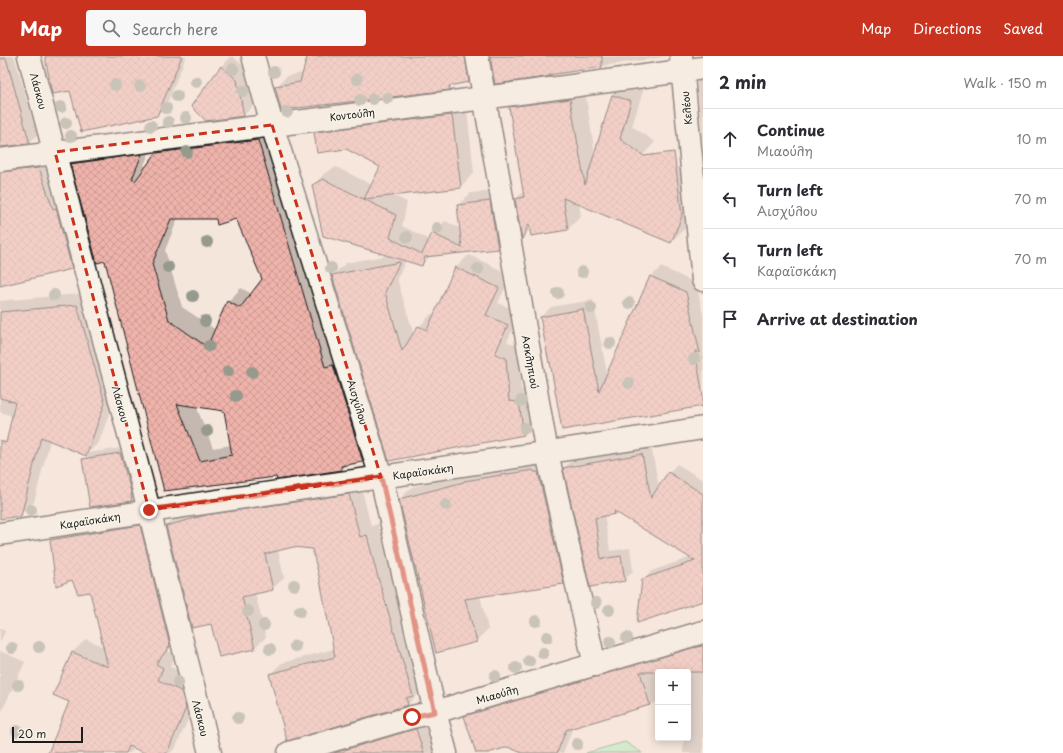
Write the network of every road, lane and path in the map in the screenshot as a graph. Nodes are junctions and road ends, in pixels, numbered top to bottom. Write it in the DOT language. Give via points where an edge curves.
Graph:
graph roads {
  1 [pos="29,56"];
  2 [pos="253,56"];
  3 [pos="477,56"];
  4 [pos="689,65"];
  5 [pos="484,98"];
  6 [pos="272,124"];
  7 [pos="55,152"];
  8 [pos="0,160"];
  9 [pos="703,280"];
  10 [pos="703,428"];
  11 [pos="547,453"];
  12 [pos="381,477"];
  13 [pos="149,510"];
  14 [pos="0,534"];
  15 [pos="703,632"];
  16 [pos="595,665"];
  17 [pos="435,712"];
  18 [pos="210,753"];
  19 [pos="289,753"];
  20 [pos="446,753"];
  1 -- 7 [label="street, Λάσκου"];
  2 -- 6 [label="street, Αισχύλου"];
  3 -- 5 [label="street, Ασκληπιού"];
  4 -- 5 [label="street, Κοντούλη"];
  4 -- 9 [label="street, Κελέου"];
  5 -- 6 [label="street, Κοντούλη"];
  5 -- 11 [label="street, Ασκληπιού"];
  6 -- 7 [label="street, Κοντούλη"];
  6 -- 12 [label="street, Αισχύλου"];
  7 -- 8 [label="street, Κοντούλη"];
  7 -- 13 [label="street, Λάσκου"];
  10 -- 11 [label="street, Καραϊσκάκη"];
  11 -- 12 [label="street, Καραϊσκάκη"];
  11 -- 16 [label="street, Ασκληπιού"];
  12 -- 13 [label="street, Καραϊσκάκη"];
  12 -- 17 [label="street, Αισχύλου"];
  13 -- 14 [label="street, Καραϊσκάκη"];
  13 -- 18 [label="street, Λάσκου"];
  15 -- 16 [label="street, Μιαούλη"];
  16 -- 17 [label="street, Μιαούλη"];
  17 -- 19 [label="street, Μιαούλη"];
  17 -- 20 [label="street, Αισχύλου"];
}
